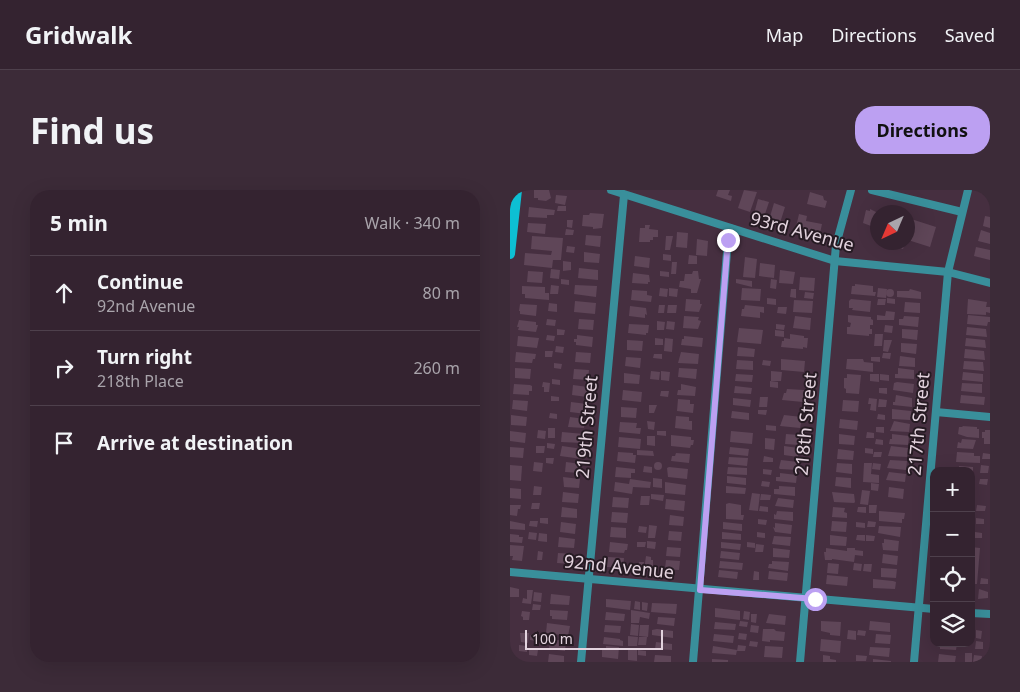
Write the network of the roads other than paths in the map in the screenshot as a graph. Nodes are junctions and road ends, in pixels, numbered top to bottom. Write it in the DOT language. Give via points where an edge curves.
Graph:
graph roads {
  1 [pos="517,190"];
  2 [pos="611,190"];
  3 [pos="851,190"];
  4 [pos="872,190"];
  5 [pos="968,190"];
  6 [pos="636,194"];
  7 [pos="624,195"];
  8 [pos="962,212"];
  9 [pos="733,229"];
  10 [pos="510,254"];
  11 [pos="835,261"];
  12 [pos="948,272"];
  13 [pos="990,283"];
  14 [pos="936,412"];
  15 [pos="990,417"];
  16 [pos="510,572"];
  17 [pos="589,579"];
  18 [pos="700,590"];
  19 [pos="806,598"];
  20 [pos="918,608"];
  21 [pos="930,610"];
  22 [pos="975,613"];
  23 [pos="990,614"];
  24 [pos="581,662"];
  25 [pos="693,662"];
  26 [pos="800,662"];
  27 [pos="914,662"];
  1 -- 10 [label="main road"];
  2 -- 7 [label="street, 93rd Avenue"];
  3 -- 11 [label="street, 218th Street" via="836,245"];
  4 -- 8 [label="street"];
  5 -- 8 [label="street, 217th Street"];
  6 -- 7 [label="street, 93rd Avenue"];
  6 -- 9 [label="street, 93rd Avenue"];
  7 -- 17 [label="street, 219th Street"];
  8 -- 12 [label="street, 217th Street"];
  9 -- 11 [label="street, 93rd Avenue"];
  9 -- 18 [label="street" via="728,240"];
  11 -- 12 [label="street, 93rd Avenue"];
  11 -- 19 [label="street, 218th Street"];
  12 -- 13 [label="street, 93rd Avenue"];
  12 -- 14 [label="street, 217th Street"];
  14 -- 15 [label="street"];
  14 -- 20 [label="street, 217th Street"];
  16 -- 17 [label="street, 92nd Avenue"];
  17 -- 18 [label="street, 92nd Avenue"];
  17 -- 24 [label="street, 219th Street"];
  18 -- 19 [label="street, 92nd Avenue"];
  18 -- 25 [label="street"];
  19 -- 20 [label="street, 92nd Avenue"];
  19 -- 26 [label="street, 218th Street"];
  20 -- 21 [label="street, 92nd Avenue"];
  20 -- 27 [label="street, 217th Street"];
  22 -- 23 [label="street"];
}
